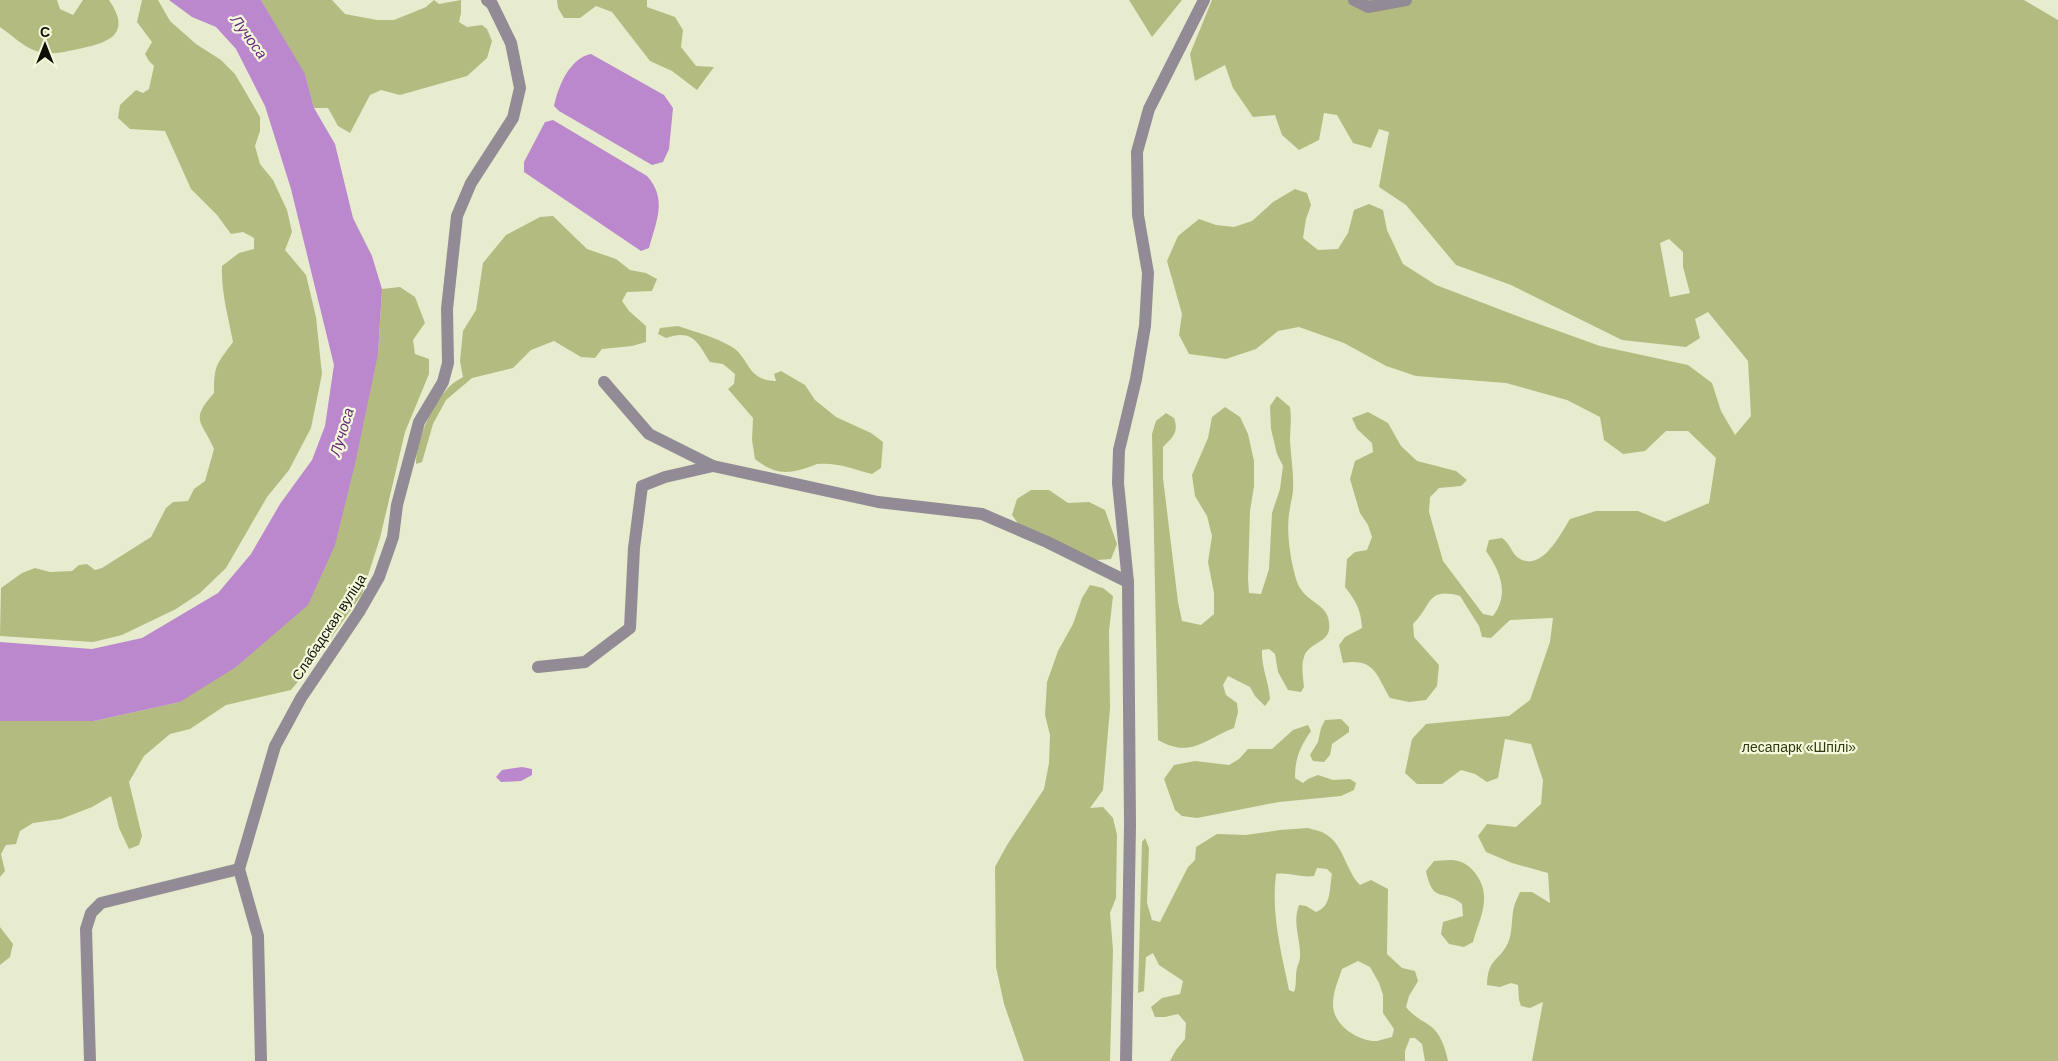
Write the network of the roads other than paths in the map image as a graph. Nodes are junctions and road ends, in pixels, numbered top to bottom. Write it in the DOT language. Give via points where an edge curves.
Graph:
graph roads {
  1 [pos="487,0"];
  2 [pos="1204,0"];
  3 [pos="1354,0"];
  4 [pos="1406,0"];
  5 [pos="604,382"];
  6 [pos="713,466"];
  7 [pos="1128,582"];
  8 [pos="538,668"];
  9 [pos="239,869"];
  10 [pos="90,1061"];
  11 [pos="261,1061"];
  12 [pos="1126,1061"];
  1 -- 9 [label="street, Слабадская вуліца" via="511,43 520,88 513,118 471,183 457,216 447,310 448,363 443,382 419,422 397,505 393,537 380,577 301,698 275,746"];
  2 -- 7 [label="street" via="1149,110 1137,152 1138,215 1148,273 1145,326 1119,450 1118,483"];
  3 -- 4 [label="street" via="1368,7"];
  5 -- 6 [label="street" via="649,434"];
  6 -- 7 [label="street" via="878,502 982,514"];
  6 -- 8 [label="street" via="642,486 634,548 630,628 585,662"];
  7 -- 12 [label="street" via="1130,825"];
  9 -- 10 [label="street" via="101,903 91,913 86,929"];
  9 -- 11 [label="street" via="258,936"];
}
